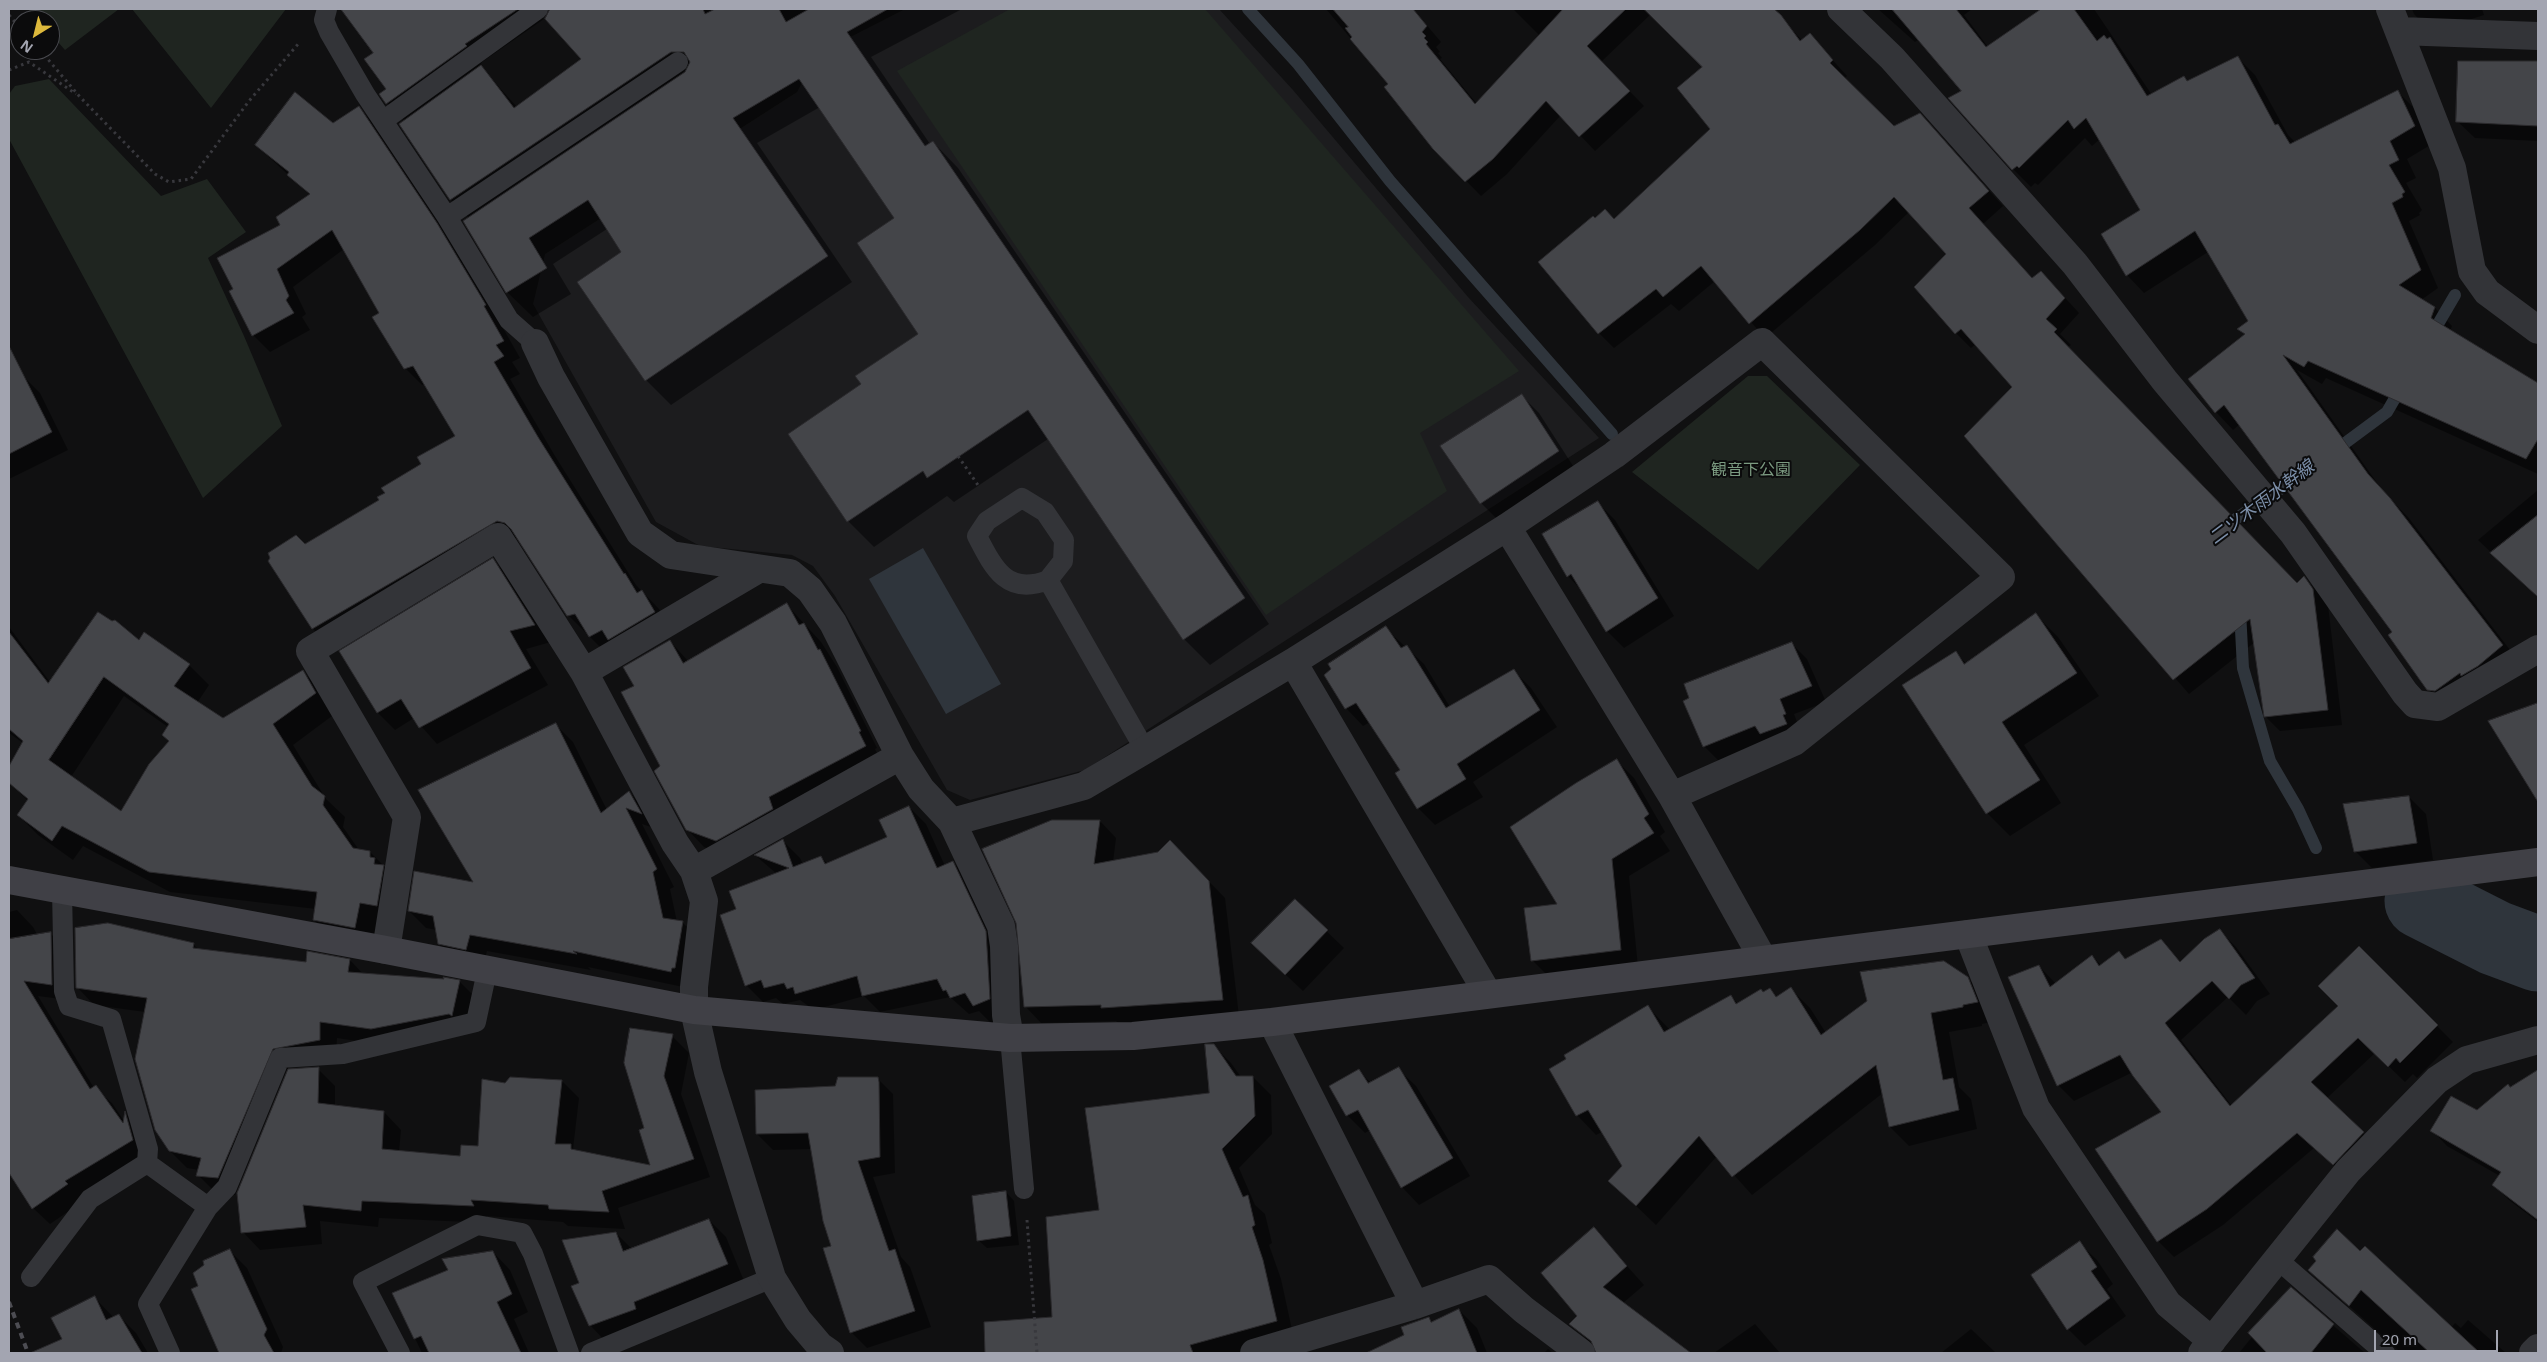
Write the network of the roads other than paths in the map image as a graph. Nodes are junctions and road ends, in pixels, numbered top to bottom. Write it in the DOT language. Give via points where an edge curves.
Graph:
graph roads {
  1 [pos="538,9"];
  2 [pos="1841,9"];
  3 [pos="326,14"];
  4 [pos="2395,20"];
  5 [pos="2538,36"];
  6 [pos="678,62"];
  7 [pos="384,120"];
  8 [pos="447,217"];
  9 [pos="2538,330"];
  10 [pos="535,344"];
  11 [pos="1507,527"];
  12 [pos="757,570"];
  13 [pos="1048,580"];
  14 [pos="2538,649"];
  15 [pos="1294,662"];
  16 [pos="584,672"];
  17 [pos="1145,750"];
  18 [pos="900,756"];
  19 [pos="1672,796"];
  20 [pos="952,822"];
  21 [pos="2538,862"];
  22 [pos="694,870"];
  23 [pos="9,880"];
  24 [pos="62,890"];
  25 [pos="1968,934"];
  26 [pos="386,950"];
  27 [pos="1763,959"];
  28 [pos="488,971"];
  29 [pos="1488,994"];
  30 [pos="694,1010"];
  31 [pos="1272,1022"];
  32 [pos="1010,1038"];
  33 [pos="2538,1040"];
  34 [pos="147,1163"];
  35 [pos="1024,1190"];
  36 [pos="208,1207"];
  37 [pos="2277,1259"];
  38 [pos="31,1277"];
  39 [pos="772,1278"];
  40 [pos="1415,1305"];
  41 [pos="2207,1347"];
  42 [pos="2538,1348"];
  43 [pos="170,1353"];
  44 [pos="400,1353"];
  45 [pos="568,1353"];
  46 [pos="591,1353"];
  47 [pos="830,1353"];
  48 [pos="1254,1353"];
  49 [pos="1581,1353"];
  50 [pos="2385,1353"];
  51 [pos="2533,1353"];
  1 -- 7 [label="lane"];
  2 -- 14 [label="street" via="1892,58 2075,264 2165,382 2293,533 2415,704 2438,707"];
  3 -- 7 [label="lane" via="366,94"];
  4 -- 5 [label="street"];
  4 -- 9 [label="street" via="2452,168 2472,271 2487,292"];
  6 -- 8 [label="lane"];
  7 -- 8 [label="lane"];
  8 -- 10 [label="lane" via="509,320"];
  10 -- 12 [label="street" via="550,377 640,533 671,555"];
  11 -- 15 [label="street"];
  11 -- 19 [label="street"];
  11 -- 19 [label="street" via="1614,454 1762,342 2001,577 1794,742"];
  12 -- 16 [label="street"];
  12 -- 18 [label="street" via="790,573 810,590 833,624"];
  13 -- 13 [label="lane" via="1031,587 1008,582 988,558 977,536 987,521 1022,498 1045,512 1064,540 1063,561"];
  13 -- 17 [label="lane"];
  15 -- 17 [label="street"];
  15 -- 29 [label="street"];
  16 -- 22 [label="street" via="675,843"];
  16 -- 26 [label="street" via="498,537 310,651 407,817"];
  17 -- 20 [label="street" via="1084,786"];
  18 -- 20 [label="street" via="920,789"];
  18 -- 22 [label="street"];
  19 -- 27 [label="street"];
  20 -- 32 [label="street" via="1001,926"];
  21 -- 25 [label="street"];
  22 -- 30 [label="street" via="704,901"];
  23 -- 24 [label="street"];
  24 -- 26 [label="street"];
  24 -- 34 [label="lane" via="64,991 69,1006 112,1019 148,1149"];
  25 -- 27 [label="street"];
  25 -- 41 [label="street" via="2036,1108 2168,1304"];
  26 -- 28 [label="street"];
  27 -- 29 [label="street"];
  28 -- 30 [label="street"];
  28 -- 36 [label="lane" via="476,1022 343,1054 280,1058 227,1187"];
  29 -- 31 [label="street"];
  30 -- 32 [label="street"];
  30 -- 39 [label="street" via="708,1072"];
  31 -- 32 [label="street" via="1133,1036"];
  31 -- 40 [label="street"];
  32 -- 35 [label="lane"];
  33 -- 37 [label="street" via="2467,1060 2437,1080 2348,1171"];
  34 -- 36 [label="lane"];
  34 -- 38 [label="lane" via="90,1199"];
  36 -- 43 [label="lane" via="148,1304"];
  37 -- 41 [label="street"];
  37 -- 50 [label="lane"];
  39 -- 46 [label="lane"];
  39 -- 47 [label="street" via="798,1320"];
  40 -- 48 [label="street"];
  40 -- 49 [label="street" via="1489,1279"];
  42 -- 51 [label="street"];
  44 -- 45 [label="lane" via="364,1282 477,1226 522,1233 533,1254"];
}
